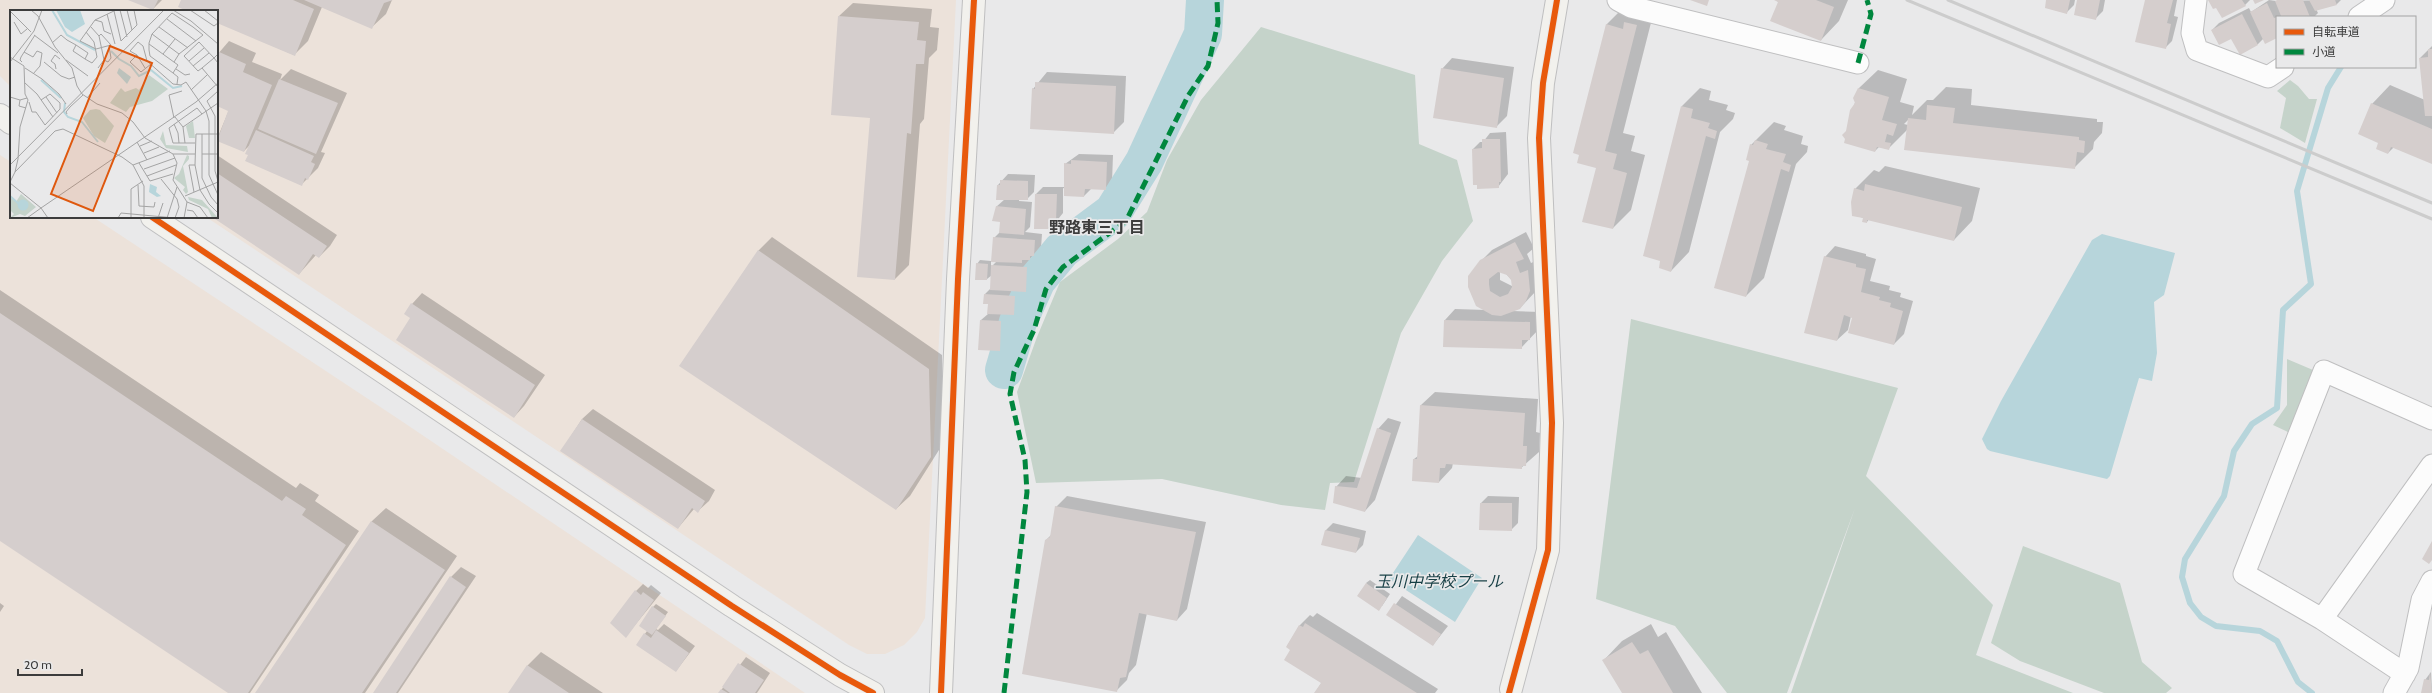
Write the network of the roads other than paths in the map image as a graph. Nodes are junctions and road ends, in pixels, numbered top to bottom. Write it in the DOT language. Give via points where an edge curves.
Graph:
graph roads {
  1 [pos="974,0"];
  2 [pos="1557,0"];
  3 [pos="1618,0"];
  4 [pos="2196,0"];
  5 [pos="2384,0"];
  6 [pos="2360,16"];
  7 [pos="1858,63"];
  8 [pos="2282,68"];
  9 [pos="0,115"];
  10 [pos="10,122"];
  11 [pos="153,218"];
  12 [pos="2432,419"];
  13 [pos="2432,465"];
  14 [pos="2432,581"];
  15 [pos="2322,619"];
  16 [pos="2405,674"];
  17 [pos="1510,691"];
  18 [pos="873,693"];
  19 [pos="941,693"];
  20 [pos="2394,693"];
  1 -- 19 [label="street" via="958,279"];
  2 -- 17 [label="street" via="1543,83 1539,138 1552,423 1548,550"];
  3 -- 7 [label="street" via="1631,7"];
  4 -- 8 [label="street" via="2192,33 2197,50 2268,77"];
  5 -- 6 [label="street"];
  9 -- 10 [label="street"];
  11 -- 18 [label="street" via="732,606 840,675"];
  12 -- 15 [label="street" via="2324,371 2244,574"];
  13 -- 15 [label="street"];
  14 -- 16 [label="street" via="2422,600"];
  15 -- 16 [label="street"];
  16 -- 20 [label="street"];
}
